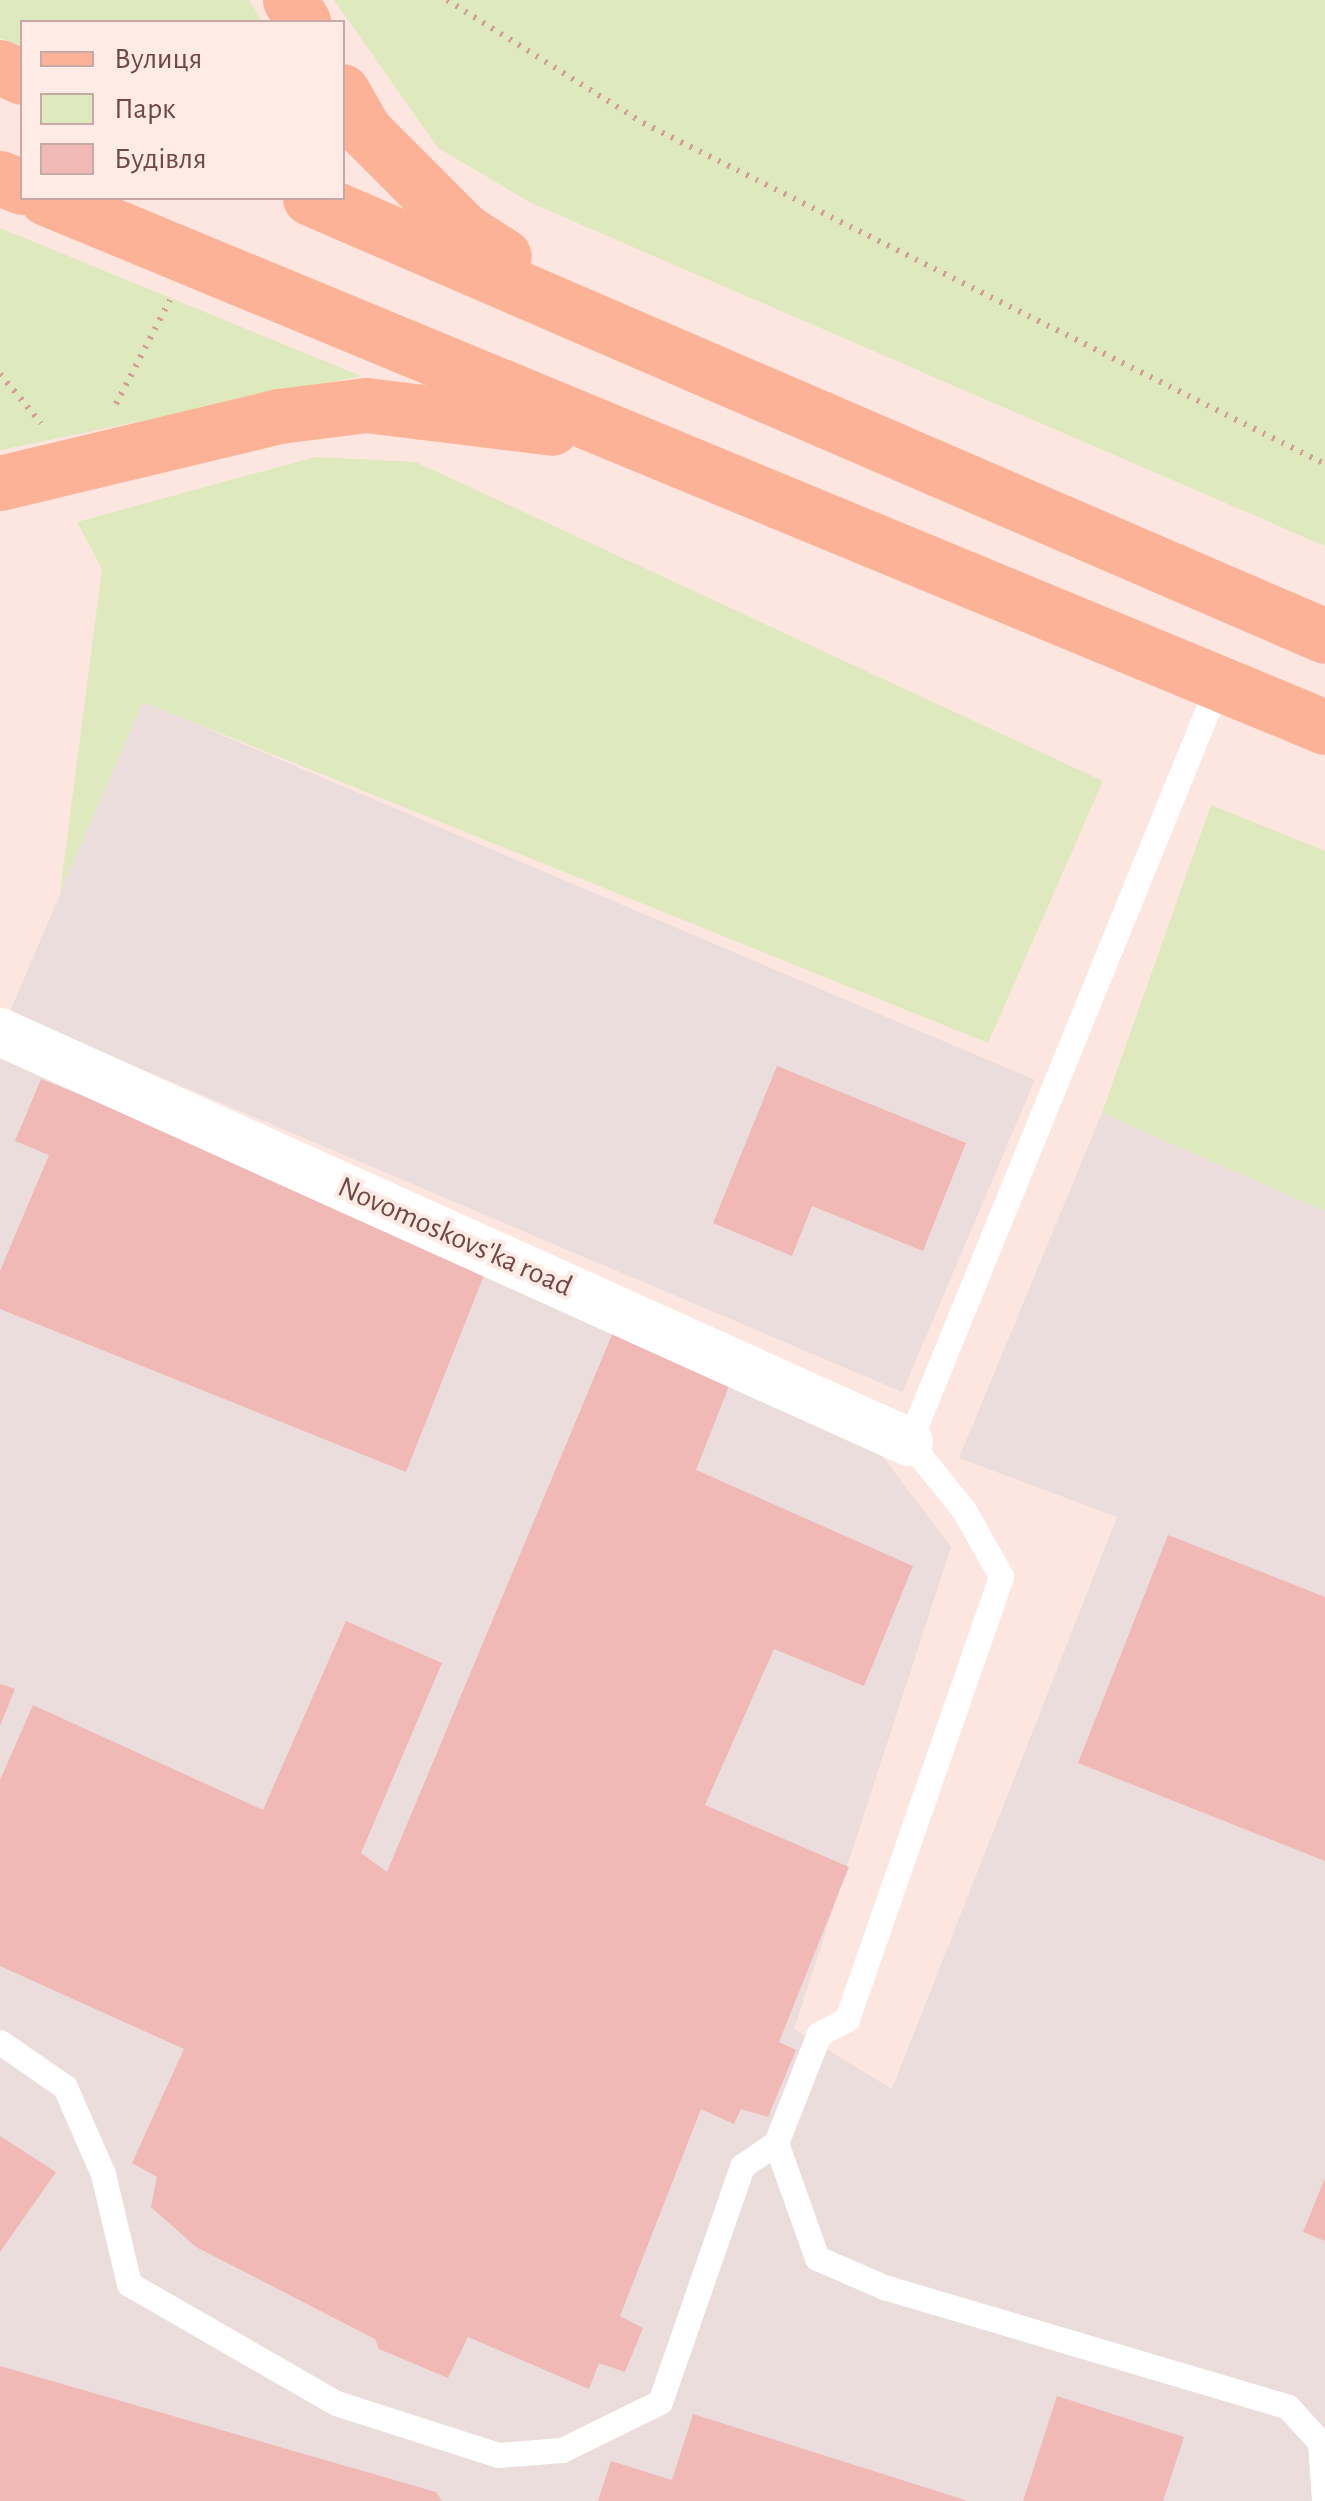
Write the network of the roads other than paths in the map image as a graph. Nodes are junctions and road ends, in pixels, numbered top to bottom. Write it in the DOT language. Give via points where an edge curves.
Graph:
graph roads {
  1 [pos="345,96"];
  2 [pos="51,200"];
  3 [pos="315,200"];
  4 [pos="608,322"];
  5 [pos="644,442"];
  6 [pos="0,484"];
  7 [pos="1325,636"];
  8 [pos="1219,682"];
  9 [pos="1325,726"];
  10 [pos="0,1032"];
  11 [pos="909,1442"];
  12 [pos="0,2042"];
  13 [pos="776,2144"];
  14 [pos="1324,2501"];
  1 -- 4 [label="main road" via="365,131 465,231"];
  2 -- 5 [label="main road"];
  3 -- 4 [label="main road"];
  4 -- 7 [label="main road"];
  5 -- 6 [label="main road" via="438,410 366,406 278,416"];
  5 -- 8 [label="main road"];
  8 -- 9 [label="main road"];
  8 -- 11 [label="lane"];
  10 -- 11 [label="street, Novomoskovs'ka road"];
  11 -- 13 [label="lane" via="964,1510 1000,1576 847,2019 818,2034"];
  12 -- 13 [label="lane" via="66,2086 103,2174 129,2284 336,2403 498,2455 562,2450 660,2402 742,2166"];
  13 -- 14 [label="lane" via="817,2258 884,2287 1288,2407 1320,2442"];
}
